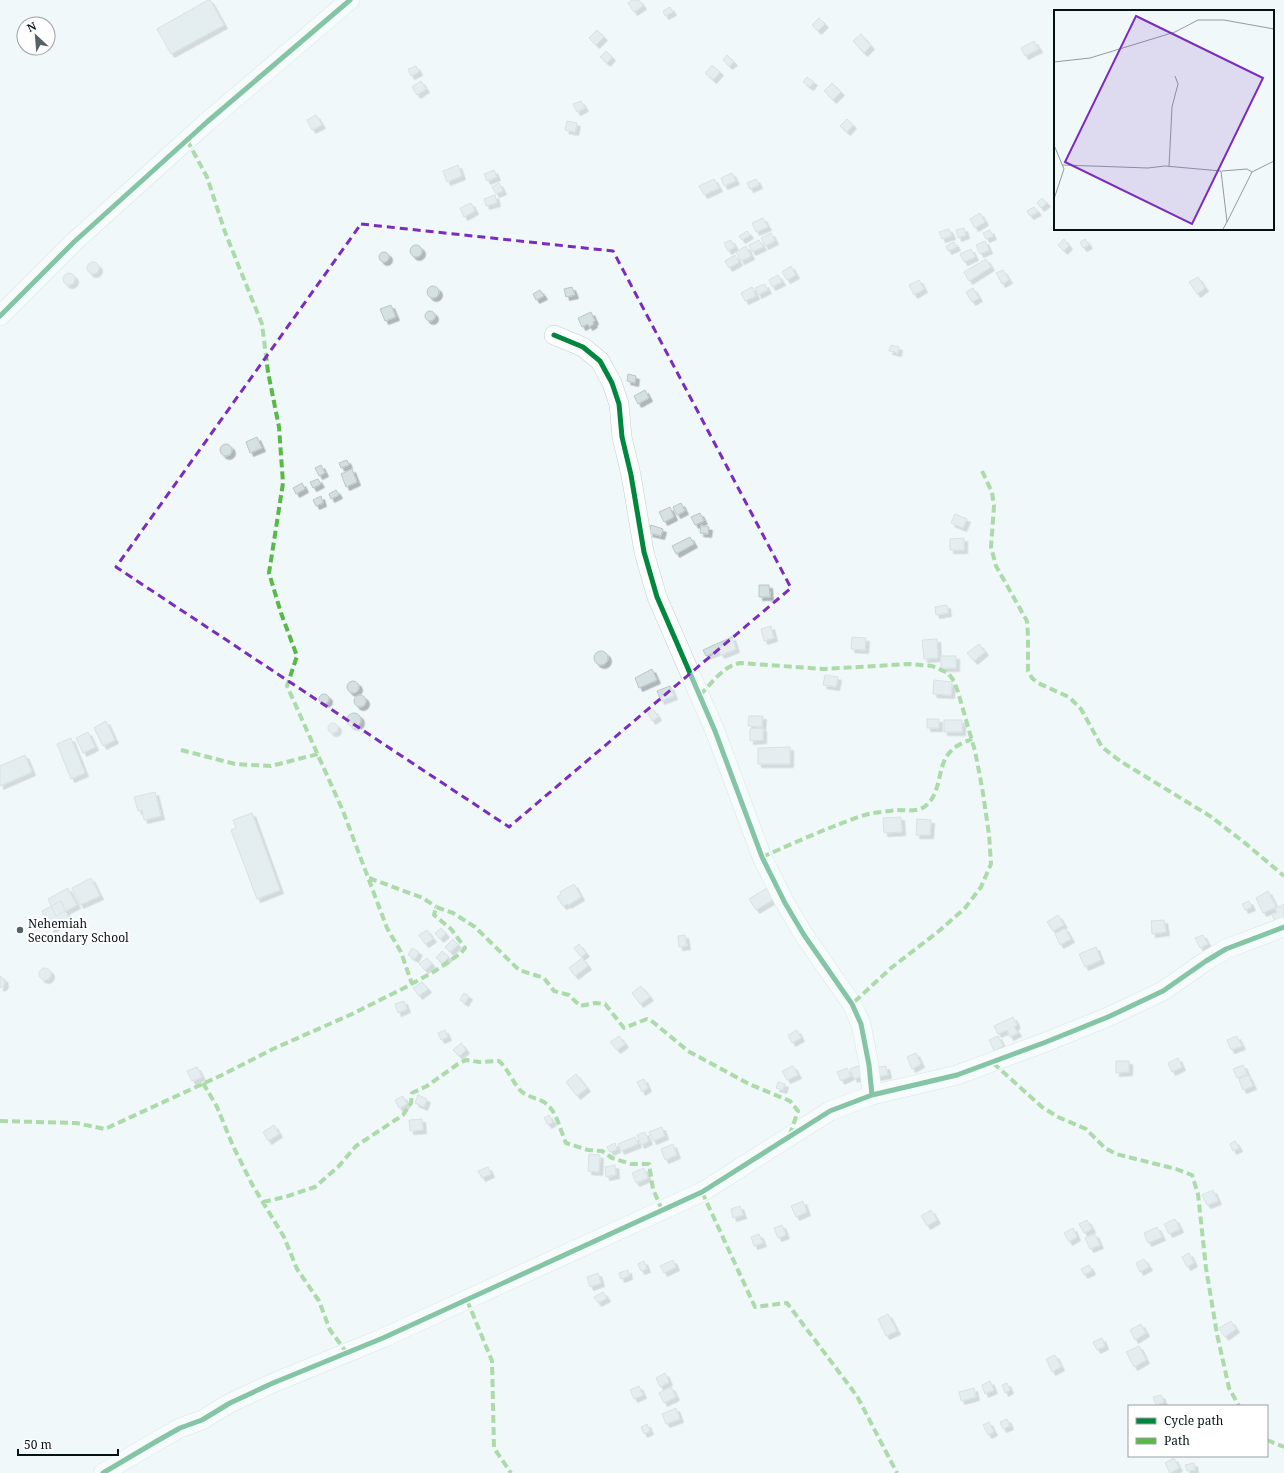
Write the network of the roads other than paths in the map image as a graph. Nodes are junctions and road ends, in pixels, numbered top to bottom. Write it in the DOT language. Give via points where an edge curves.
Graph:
graph roads {
  1 [pos="350,0"];
  2 [pos="0,316"];
  3 [pos="554,335"];
  4 [pos="1284,927"];
  5 [pos="872,1095"];
  6 [pos="103,1473"];
  1 -- 2 [label="street" via="207,122 74,242"];
  3 -- 5 [label="street" via="583,347 600,361 612,383 619,404 622,437 644,552 657,597 715,731 762,857 785,903 852,1004 861,1024 870,1065"];
  4 -- 5 [label="street" via="1226,949 1163,992 1108,1017 957,1075"];
  5 -- 6 [label="street" via="830,1111 702,1192 383,1338 230,1403 202,1420 180,1428"];
}
